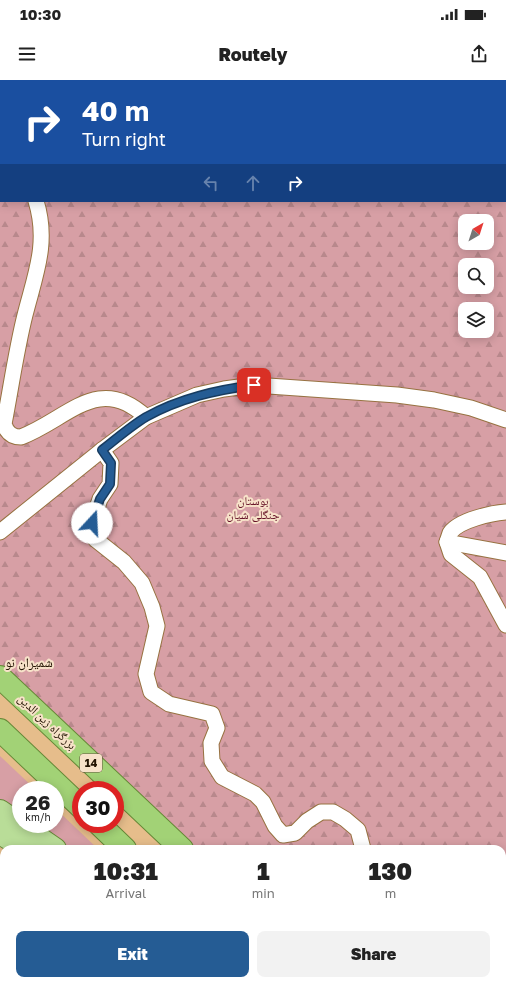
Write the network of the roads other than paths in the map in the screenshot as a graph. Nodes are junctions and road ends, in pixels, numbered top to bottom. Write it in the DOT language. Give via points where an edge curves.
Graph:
graph roads {
  1 [pos="36,202"];
  2 [pos="146,417"];
  3 [pos="506,420"];
  4 [pos="102,450"];
  5 [pos="506,512"];
  6 [pos="0,532"];
  7 [pos="447,542"];
  8 [pos="506,553"];
  9 [pos="506,625"];
  10 [pos="0,677"];
  11 [pos="0,730"];
  12 [pos="72,798"];
  13 [pos="0,811"];
  14 [pos="0,833"];
  15 [pos="108,833"];
  16 [pos="20,845"];
  17 [pos="49,845"];
  18 [pos="121,845"];
  19 [pos="178,845"];
  20 [pos="362,845"];
  1 -- 2 [label="street" via="42,230 41,255 12,376 4,424 6,430 21,437 99,398 117,398 133,405"];
  2 -- 3 [label="street" via="197,395 254,385 434,400 471,408"];
  2 -- 4 [label="street"];
  4 -- 6 [label="street"];
  4 -- 20 [label="street" via="111,463 110,484 100,499 92,523 95,539 124,562 142,583 152,607 157,626 146,674 151,692 169,704 212,714 217,728 211,743 212,761 222,777 255,794 263,802 275,826 283,835 295,833 321,812 333,812 358,830"];
  5 -- 7 [label="street" via="492,513 465,523 451,532"];
  7 -- 8 [label="street"];
  7 -- 9 [label="street" via="451,554 480,577"];
  10 -- 19 [label="highway, بزرگراه زین الدین / 14"];
  11 -- 12 [label="highway"];
  13 -- 17 [label="main road"];
  14 -- 16 [label="main road"];
  15 -- 18 [label="highway"];
}
